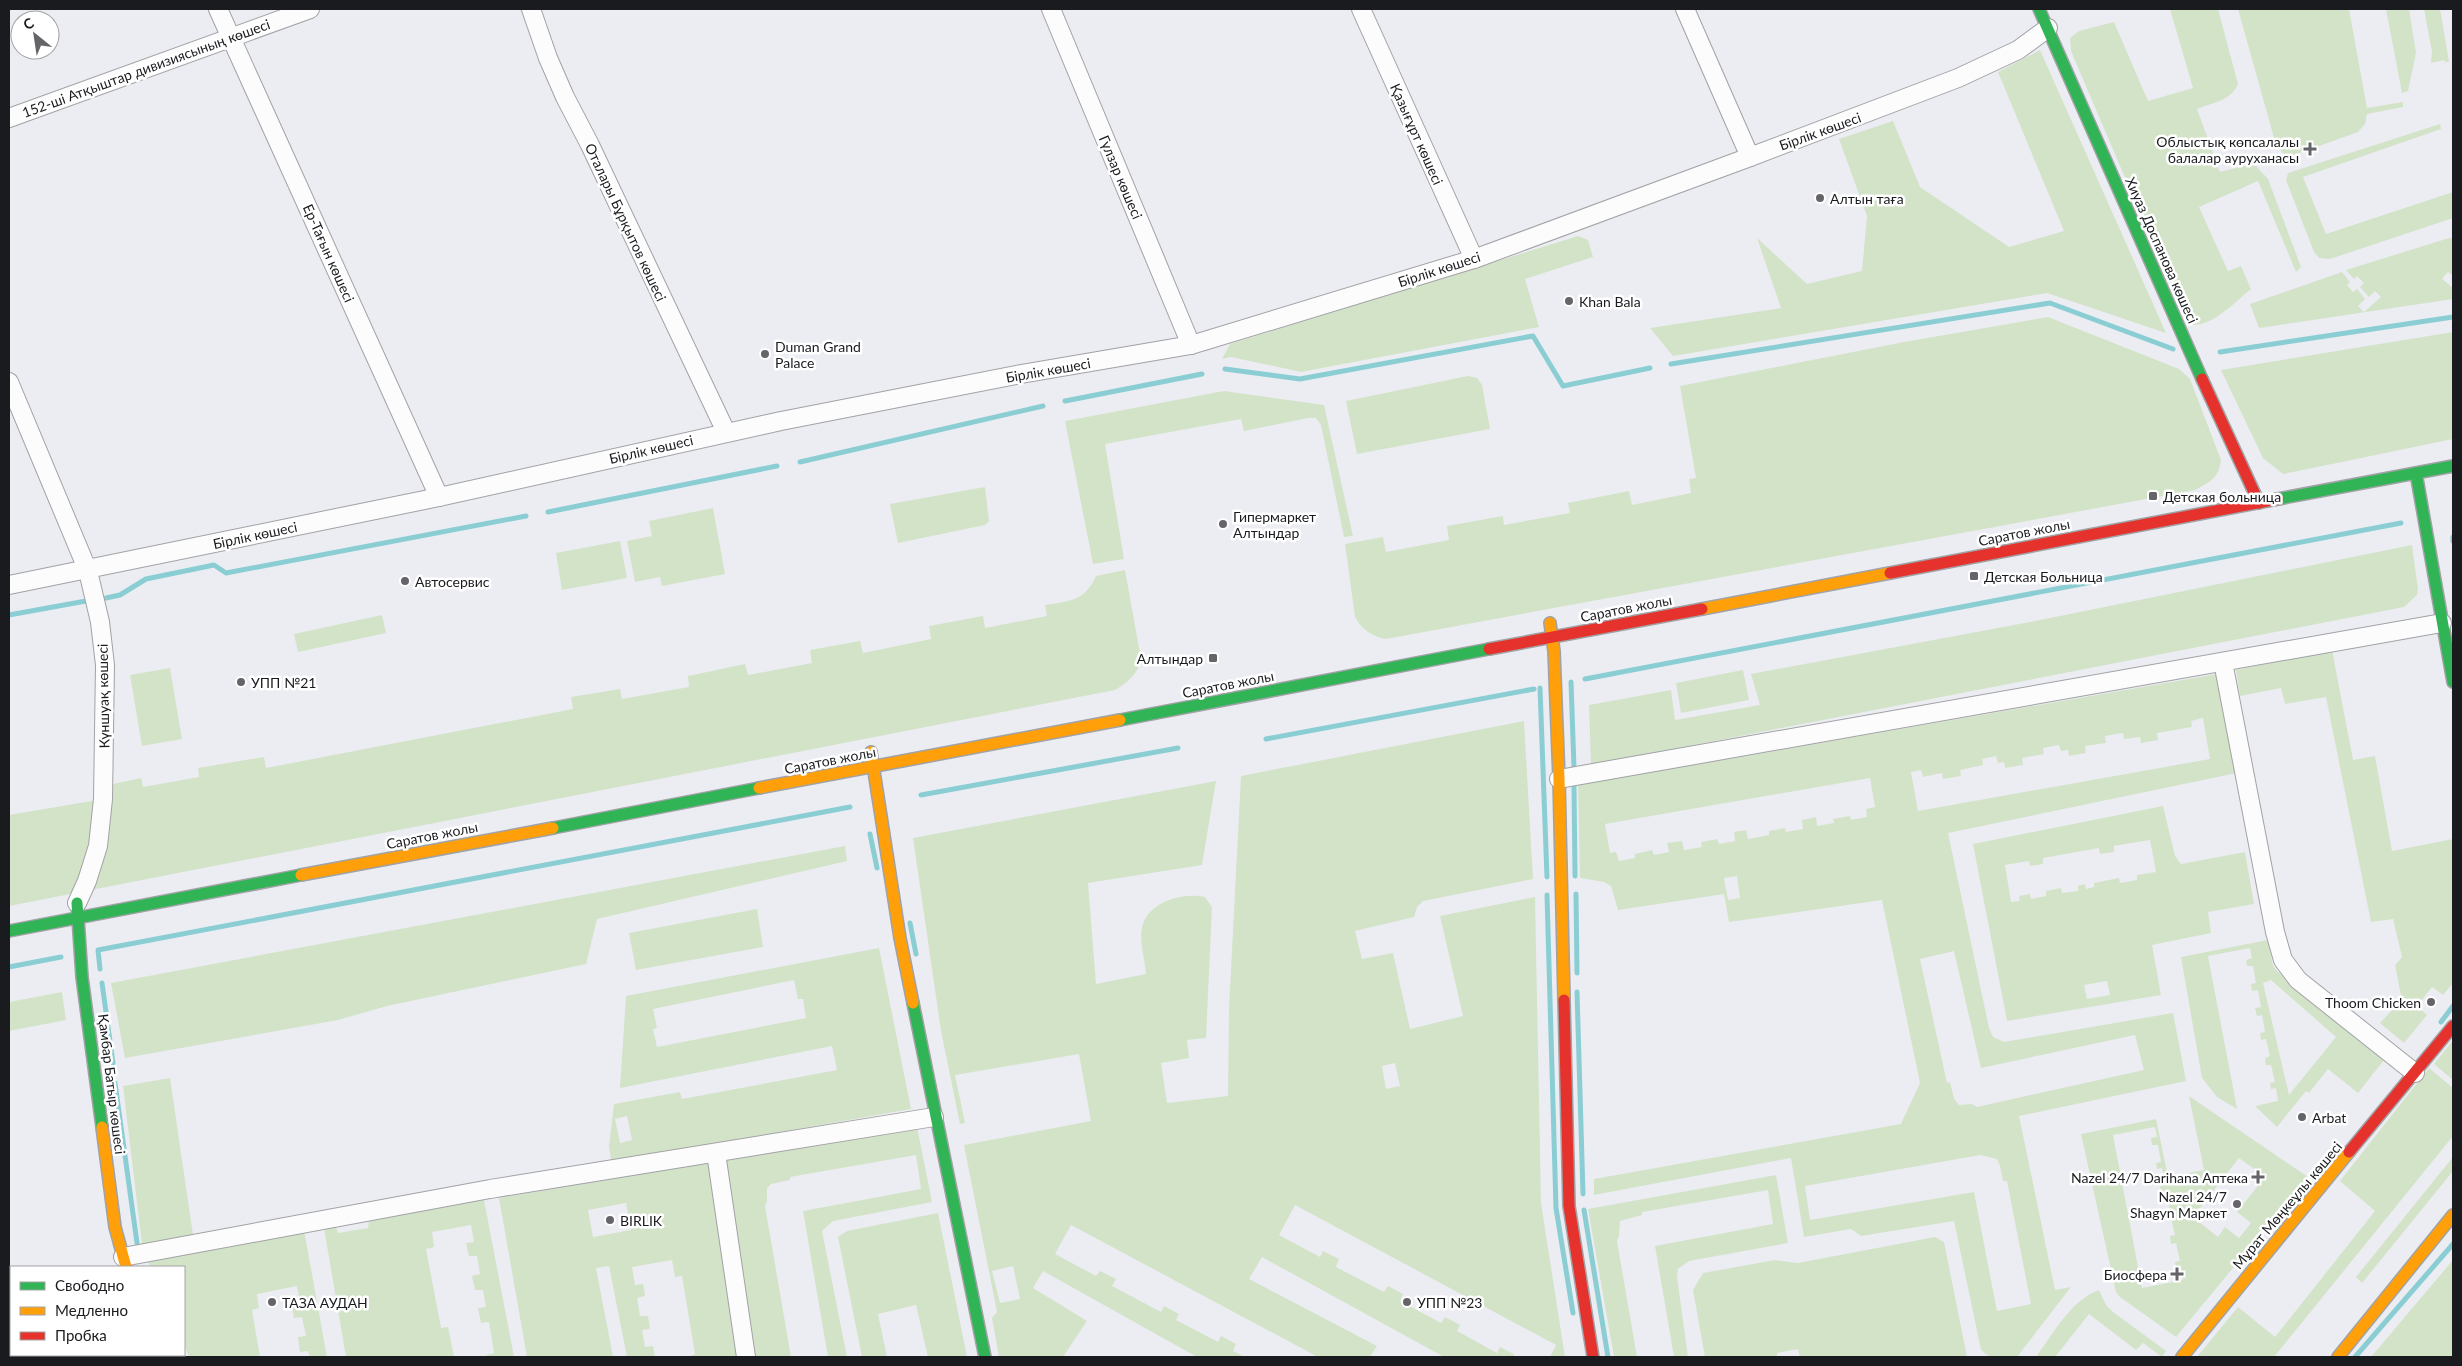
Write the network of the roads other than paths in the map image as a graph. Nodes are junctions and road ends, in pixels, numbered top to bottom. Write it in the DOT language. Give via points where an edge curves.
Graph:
graph roads {
  1 [pos="218,9"];
  2 [pos="310,9"];
  3 [pos="531,9"];
  4 [pos="1051,9"];
  5 [pos="1361,9"];
  6 [pos="1685,9"];
  7 [pos="2039,9"];
  8 [pos="2048,28"];
  9 [pos="231,38"];
  10 [pos="9,118"];
  11 [pos="1750,156"];
  12 [pos="1474,259"];
  13 [pos="1191,344"];
  14 [pos="9,382"];
  15 [pos="726,432"];
  16 [pos="2453,466"];
  17 [pos="2416,473"];
  18 [pos="2268,486"];
  19 [pos="2248,490"];
  20 [pos="439,497"];
  21 [pos="2259,503"];
  22 [pos="88,571"];
  23 [pos="9,586"];
  24 [pos="1550,623"];
  25 [pos="2442,623"];
  26 [pos="1553,637"];
  27 [pos="2223,662"];
  28 [pos="2453,682"];
  29 [pos="871,752"];
  30 [pos="873,767"];
  31 [pos="1559,779"];
  32 [pos="78,906"];
  33 [pos="9,931"];
  34 [pos="2453,1026"];
  35 [pos="2415,1074"];
  36 [pos="934,1116"];
  37 [pos="716,1153"];
  38 [pos="2453,1215"];
  39 [pos="124,1262"];
  40 [pos="746,1357"];
  41 [pos="985,1357"];
  42 [pos="1593,1357"];
  43 [pos="2182,1357"];
  44 [pos="2338,1357"];
  1 -- 9 [label="street, Ер-Тағын көшесі"];
  2 -- 9 [label="street, 152-ші Атқыштар дивизиясының көшесі"];
  3 -- 15 [label="street, Оталары Бұрқытов көшесі" via="565,98"];
  4 -- 13 [label="street, Гүлзар көшесі"];
  5 -- 12 [label="street, Қазығұрт көшесі"];
  6 -- 11 [label="street"];
  7 -- 8 [label="main road, Хиуаз Доспанова көшесі"];
  8 -- 11 [label="street, Бірлік көшесі" via="2018,50 1965,75"];
  8 -- 19 [label="main road, Хиуаз Доспанова көшесі"];
  9 -- 10 [label="street, 152-ші Атқыштар дивизиясының көшесі"];
  9 -- 20 [label="street, Ер-Тағын көшесі"];
  11 -- 12 [label="street, Бірлік көшесі"];
  12 -- 13 [label="street, Бірлік көшесі"];
  13 -- 15 [label="street, Бірлік көшесі"];
  14 -- 22 [label="street, Күншуақ көшесі"];
  15 -- 20 [label="street, Бірлік көшесі"];
  16 -- 17 [label="main road, Саратов жолы"];
  17 -- 21 [label="main road, Саратов жолы"];
  17 -- 25 [label="main road"];
  18 -- 19 [label="main road"];
  19 -- 21 [label="main road, Хиуаз Доспанова көшесі"];
  20 -- 22 [label="street, Бірлік көшесі"];
  21 -- 26 [label="main road, Саратов жолы"];
  22 -- 23 [label="street, Бірлік көшесі"];
  22 -- 32 [label="street, Күншуақ көшесі" via="100,622 105,665 103,799 98,846"];
  24 -- 26 [label="main road"];
  25 -- 27 [label="street"];
  25 -- 28 [label="main road"];
  26 -- 30 [label="main road, Саратов жолы"];
  26 -- 31 [label="main road"];
  27 -- 31 [label="street"];
  27 -- 35 [label="street" via="2283,960 2298,980"];
  29 -- 30 [label="main road"];
  30 -- 32 [label="main road, Саратов жолы"];
  30 -- 36 [label="main road" via="900,938"];
  31 -- 42 [label="main road" via="1569,1206"];
  32 -- 33 [label="main road, Саратов жолы"];
  32 -- 39 [label="main road, Қамбар Батыр көшесі" via="82,977 114,1218"];
  34 -- 35 [label="main road, Мұрат Мөңкеұлы көшесі"];
  35 -- 43 [label="main road, Мұрат Мөңкеұлы көшесі"];
  36 -- 37 [label="street"];
  36 -- 41 [label="main road"];
  37 -- 39 [label="street" via="490,1190"];
  37 -- 40 [label="street"];
  38 -- 44 [label="main road"];
}
